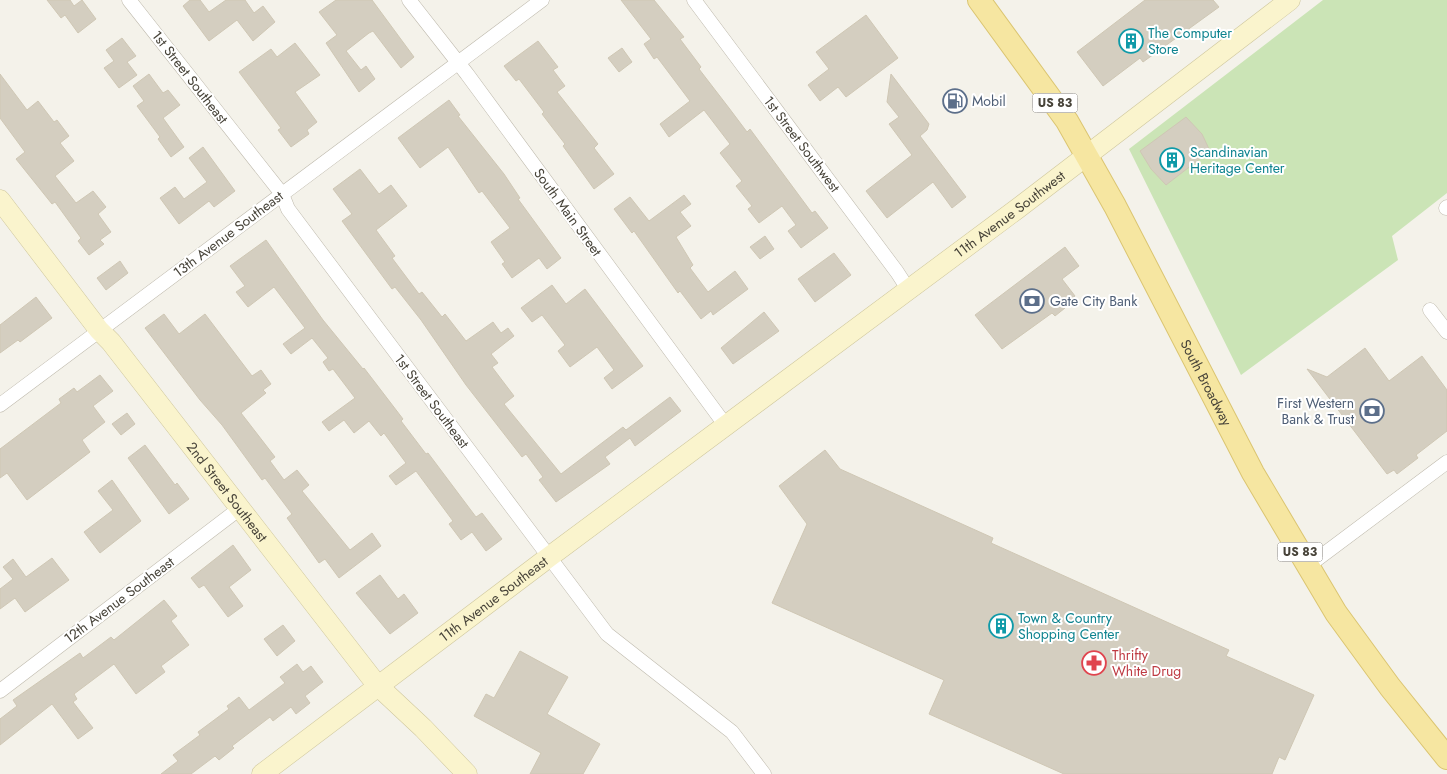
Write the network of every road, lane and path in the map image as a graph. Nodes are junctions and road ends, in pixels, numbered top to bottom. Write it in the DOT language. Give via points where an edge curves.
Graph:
graph roads {
  1 [pos="129,0"];
  2 [pos="409,0"];
  3 [pos="542,0"];
  4 [pos="694,0"];
  5 [pos="979,0"];
  6 [pos="1290,0"];
  7 [pos="456,64"];
  8 [pos="1086,156"];
  9 [pos="282,194"];
  10 [pos="0,200"];
  11 [pos="908,289"];
  12 [pos="1430,310"];
  13 [pos="99,330"];
  14 [pos="1447,332"];
  15 [pos="0,405"];
  16 [pos="726,426"];
  17 [pos="1447,462"];
  18 [pos="239,509"];
  19 [pos="549,557"];
  20 [pos="1308,566"];
  21 [pos="378,685"];
  22 [pos="0,691"];
  23 [pos="1447,758"];
  24 [pos="262,774"];
  25 [pos="467,774"];
  26 [pos="764,774"];
  1 -- 9 [label="street, 1st Street Southeast"];
  2 -- 7 [label="street, South Main Street"];
  3 -- 7 [label="street, 13th Avenue Southeast"];
  4 -- 11 [label="street, 1st Street Southwest"];
  5 -- 8 [label="main road, South Broadway / US 83" via="1053,100"];
  6 -- 8 [label="street, 11th Avenue Southwest"];
  7 -- 9 [label="street, 13th Avenue Southeast"];
  7 -- 16 [label="street, South Main Street" via="473,82"];
  8 -- 11 [label="street, 11th Avenue Southwest"];
  8 -- 20 [label="main road, South Broadway / US 83" via="1253,473"];
  9 -- 13 [label="street, 13th Avenue Southeast"];
  9 -- 19 [label="street, 1st Street Southeast" via="294,217"];
  10 -- 13 [label="street, 2nd Street Southeast"];
  11 -- 16 [label="street, 11th Avenue Southwest"];
  12 -- 14 [label="street"];
  13 -- 15 [label="street, 13th Avenue Southeast"];
  13 -- 18 [label="street, 2nd Street Southeast"];
  16 -- 19 [label="street, 11th Avenue Southeast"];
  17 -- 20 [label="street"];
  18 -- 21 [label="street, 2nd Street Southeast"];
  18 -- 22 [label="street, 12th Avenue Southeast"];
  19 -- 21 [label="street, 11th Avenue Southeast"];
  19 -- 26 [label="street, 1st Street Southeast" via="607,634 732,732"];
  20 -- 23 [label="main road, South Broadway / US 83" via="1336,613"];
  21 -- 24 [label="street, 11th Avenue Southeast"];
  21 -- 25 [label="street, 2nd Street Southeast"];
}
